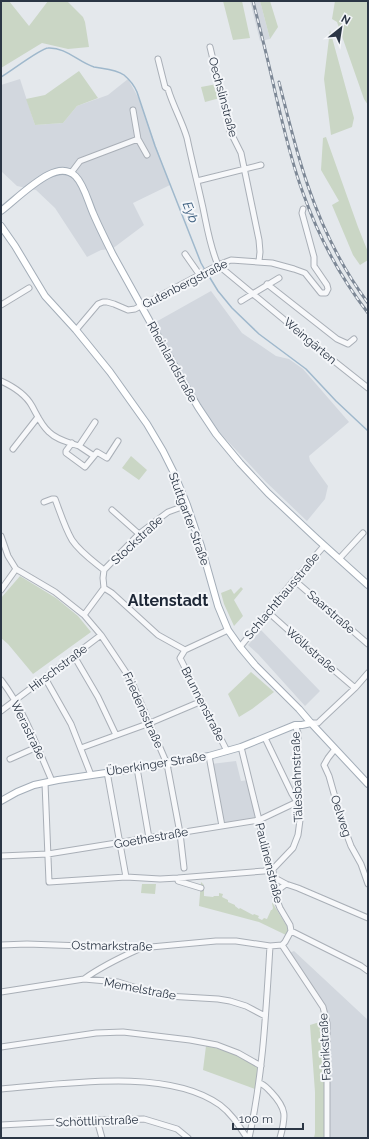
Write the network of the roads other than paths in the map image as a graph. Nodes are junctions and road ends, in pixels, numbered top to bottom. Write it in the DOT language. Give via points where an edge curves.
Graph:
graph roads {
  1 [pos="210,47"];
  2 [pos="158,59"];
  3 [pos="133,110"];
  4 [pos="138,138"];
  5 [pos="147,155"];
  6 [pos="261,165"];
  7 [pos="244,169"];
  8 [pos="72,173"];
  9 [pos="197,181"];
  10 [pos="303,209"];
  11 [pos="1,211"];
  12 [pos="1,226"];
  13 [pos="185,254"];
  14 [pos="259,261"];
  15 [pos="216,266"];
  16 [pos="201,274"];
  17 [pos="279,278"];
  18 [pos="267,284"];
  19 [pos="29,288"];
  20 [pos="252,293"];
  21 [pos="241,300"];
  22 [pos="1,304"];
  23 [pos="141,306"];
  24 [pos="76,330"];
  25 [pos="354,339"];
  26 [pos="1,381"];
  27 [pos="368,388"];
  28 [pos="38,417"];
  29 [pos="95,422"];
  30 [pos="118,441"];
  31 [pos="72,443"];
  32 [pos="79,446"];
  33 [pos="13,449"];
  34 [pos="94,456"];
  35 [pos="44,502"];
  36 [pos="187,505"];
  37 [pos="112,510"];
  38 [pos="363,533"];
  39 [pos="139,534"];
  40 [pos="1,539"];
  41 [pos="324,546"];
  42 [pos="339,559"];
  43 [pos="16,569"];
  44 [pos="104,570"];
  45 [pos="294,580"];
  46 [pos="368,584"];
  47 [pos="104,588"];
  48 [pos="1,590"];
  49 [pos="268,612"];
  50 [pos="84,615"];
  51 [pos="228,630"];
  52 [pos="102,635"];
  53 [pos="368,644"];
  54 [pos="240,647"];
  55 [pos="185,650"];
  56 [pos="74,656"];
  57 [pos="368,673"];
  58 [pos="45,678"];
  59 [pos="1,680"];
  60 [pos="355,688"];
  61 [pos="15,701"];
  62 [pos="202,701"];
  63 [pos="1,711"];
  64 [pos="150,723"];
  65 [pos="311,723"];
  66 [pos="295,725"];
  67 [pos="116,735"];
  68 [pos="265,738"];
  69 [pos="37,747"];
  70 [pos="241,747"];
  71 [pos="81,748"];
  72 [pos="336,749"];
  73 [pos="227,751"];
  74 [pos="209,756"];
  75 [pos="10,758"];
  76 [pos="166,764"];
  77 [pos="137,768"];
  78 [pos="107,772"];
  79 [pos="91,775"];
  80 [pos="49,782"];
  81 [pos="368,784"];
  82 [pos="1,801"];
  83 [pos="297,802"];
  84 [pos="259,820"];
  85 [pos="222,826"];
  86 [pos="180,833"];
  87 [pos="150,838"];
  88 [pos="119,843"];
  89 [pos="48,854"];
  90 [pos="1,856"];
  91 [pos="184,868"];
  92 [pos="273,869"];
  93 [pos="126,877"];
  94 [pos="178,878"];
  95 [pos="273,880"];
  96 [pos="286,884"];
  97 [pos="368,884"];
  98 [pos="201,888"];
  99 [pos="274,893"];
  100 [pos="368,918"];
  101 [pos="291,931"];
  102 [pos="1,945"];
  103 [pos="282,945"];
  104 [pos="270,946"];
  105 [pos="140,948"];
  106 [pos="368,971"];
  107 [pos="84,979"];
  108 [pos="1,992"];
  109 [pos="265,1016"];
  110 [pos="1,1047"];
  111 [pos="261,1066"];
  112 [pos="259,1083"];
  113 [pos="1,1089"];
  114 [pos="97,1120"];
  115 [pos="1,1125"];
  116 [pos="102,1138"];
  117 [pos="188,1138"];
  118 [pos="248,1138"];
  119 [pos="280,1138"];
  120 [pos="327,1138"];
  1 -- 7 [label="street, Oechslinstraße" via="230,131 241,153"];
  2 -- 9 [label="street, Weingärten" via="165,87 184,126"];
  3 -- 4 [label="street"];
  4 -- 5 [label="street"];
  4 -- 8 [label="street" via="80,161"];
  6 -- 7 [label="street"];
  7 -- 9 [label="street"];
  7 -- 14 [label="street, Oechslinstraße" via="259,240"];
  8 -- 11 [label="main road" via="61,171 48,175"];
  8 -- 23 [label="main road, Rheinlandstraße" via="83,185 102,234"];
  9 -- 15 [label="street, Weingärten"];
  10 -- 14 [label="street, Gutenbergstraße" via="314,266 327,285 326,293 321,293 305,273"];
  12 -- 24 [label="main road, Stuttgarter Straße" via="45,296"];
  13 -- 16 [label="street"];
  14 -- 15 [label="street, Gutenbergstraße" via="231,260"];
  15 -- 16 [label="street, Gutenbergstraße"];
  15 -- 20 [label="street, Weingärten"];
  16 -- 23 [label="street, Gutenbergstraße"];
  17 -- 18 [label="street"];
  18 -- 20 [label="street"];
  18 -- 25 [label="street, Weingärten" via="337,339 348,344"];
  19 -- 22 [label="street"];
  20 -- 21 [label="street"];
  20 -- 27 [label="street, Weingärten"];
  23 -- 24 [label="street, Gutenbergstraße" via="128,310 103,302 98,304"];
  23 -- 41 [label="main road, Rheinlandstraße" via="216,434 240,463"];
  24 -- 36 [label="main road, Stuttgarter Straße" via="147,424 173,471"];
  26 -- 28 [label="street" via="31,404"];
  28 -- 31 [label="street" via="49,432 59,439"];
  28 -- 33 [label="street"];
  29 -- 32 [label="street"];
  30 -- 34 [label="street" via="107,458 96,452"];
  31 -- 32 [label="street"];
  31 -- 34 [label="street" via="66,453 85,467"];
  32 -- 34 [label="street"];
  35 -- 44 [label="street" via="55,499 72,540"];
  36 -- 39 [label="street, Stockstraße" via="168,512"];
  36 -- 51 [label="main road, Stuttgarter Straße" via="218,606"];
  37 -- 39 [label="street"];
  38 -- 42 [label="street, Schlachthausstraße"];
  39 -- 44 [label="street, Stockstraße"];
  40 -- 43 [label="street"];
  41 -- 42 [label="main road, Rheinlandstraße"];
  41 -- 45 [label="street, Schlachthausstraße"];
  42 -- 46 [label="main road, Rheinlandstraße"];
  43 -- 48 [label="street"];
  43 -- 50 [label="street, Friedensstraße" via="55,592"];
  44 -- 47 [label="street, Stockstraße"];
  45 -- 49 [label="street, Schlachthausstraße"];
  45 -- 53 [label="street, Saarstraße"];
  47 -- 50 [label="street"];
  47 -- 55 [label="street, Brunnenstraße" via="158,635"];
  49 -- 54 [label="street, Schlachthausstraße"];
  49 -- 60 [label="street, Wölkstraße"];
  50 -- 52 [label="street, Friedensstraße"];
  51 -- 54 [label="main road, Stuttgarter Straße"];
  51 -- 55 [label="street"];
  52 -- 56 [label="street, Hirschstraße"];
  52 -- 64 [label="street, Friedensstraße" via="131,680"];
  54 -- 65 [label="main road, Stuttgarter Straße"];
  55 -- 62 [label="street, Brunnenstraße" via="180,658"];
  56 -- 58 [label="street, Hirschstraße"];
  56 -- 67 [label="street"];
  57 -- 60 [label="street"];
  58 -- 61 [label="street, Hirschstraße"];
  58 -- 71 [label="street" via="71,724"];
  59 -- 61 [label="street, Werastraße"];
  60 -- 65 [label="street" via="318,723"];
  61 -- 63 [label="street, Hirschstraße"];
  61 -- 69 [label="street, Werastraße"];
  62 -- 64 [label="street"];
  62 -- 73 [label="street, Brunnenstraße"];
  64 -- 67 [label="street"];
  64 -- 76 [label="street, Friedensstraße"];
  65 -- 66 [label="main road, Überkinger Straße"];
  65 -- 72 [label="main road, Stuttgarter Straße"];
  66 -- 68 [label="main road, Überkinger Straße"];
  66 -- 83 [label="street, Tälesbahnstraße" via="298,733"];
  67 -- 71 [label="street"];
  68 -- 70 [label="main road, Überkinger Straße"];
  68 -- 83 [label="street"];
  69 -- 75 [label="street"];
  69 -- 80 [label="street, Werastraße"];
  70 -- 73 [label="main road, Überkinger Straße"];
  70 -- 84 [label="street, Paulinenstraße"];
  71 -- 79 [label="street"];
  72 -- 81 [label="main road, Stuttgarter Straße"];
  72 -- 97 [label="street, Oelweg" via="324,765 342,822"];
  73 -- 74 [label="main road, Überkinger Straße"];
  74 -- 76 [label="main road, Überkinger Straße"];
  74 -- 85 [label="street"];
  76 -- 77 [label="main road, Überkinger Straße"];
  76 -- 86 [label="street, Friedensstraße"];
  77 -- 78 [label="main road, Überkinger Straße"];
  77 -- 87 [label="street"];
  78 -- 79 [label="main road, Überkinger Straße"];
  78 -- 88 [label="street"];
  79 -- 80 [label="main road, Überkinger Straße"];
  80 -- 82 [label="main road, Überkinger Straße" via="25,788"];
  80 -- 89 [label="street, Werastraße"];
  83 -- 84 [label="street, Goethestraße"];
  83 -- 92 [label="street, Tälesbahnstraße" via="300,820 298,835 293,848"];
  84 -- 85 [label="street, Goethestraße"];
  84 -- 92 [label="street, Paulinenstraße" via="268,864"];
  85 -- 86 [label="street, Goethestraße"];
  86 -- 87 [label="street, Goethestraße"];
  86 -- 91 [label="street, Friedensstraße"];
  87 -- 88 [label="street, Goethestraße"];
  88 -- 89 [label="street, Goethestraße"];
  88 -- 93 [label="street"];
  89 -- 90 [label="street, Goethestraße"];
  89 -- 93 [label="street, Werastraße" via="49,882"];
  92 -- 94 [label="street"];
  92 -- 95 [label="street, Paulinenstraße"];
  93 -- 94 [label="street"];
  94 -- 98 [label="street" via="178,881"];
  95 -- 96 [label="street"];
  95 -- 99 [label="street, Paulinenstraße"];
  96 -- 99 [label="street"];
  96 -- 100 [label="street"];
  99 -- 101 [label="street, Paulinenstraße"];
  101 -- 103 [label="street"];
  101 -- 106 [label="street"];
  102 -- 105 [label="street, Ostmarkstraße"];
  103 -- 104 [label="street"];
  103 -- 120 [label="street, Fabrikstraße" via="323,1007 326,1023"];
  104 -- 105 [label="street, Ostmarkstraße" via="216,941"];
  104 -- 109 [label="street"];
  105 -- 107 [label="street, Memelstraße" via="99,968"];
  107 -- 108 [label="street, Memelstraße"];
  107 -- 109 [label="street, Memelstraße" via="118,982 167,996 218,998 246,1006"];
  109 -- 111 [label="street"];
  110 -- 111 [label="street" via="91,1033 123,1032 217,1045 238,1052"];
  111 -- 112 [label="street"];
  112 -- 118 [label="street"];
  112 -- 119 [label="street" via="264,1085 283,1108 285,1117"];
  113 -- 118 [label="street" via="99,1081 150,1082 203,1095 233,1117"];
  114 -- 115 [label="street, Schöttlinstraße"];
  114 -- 116 [label="street"];
  114 -- 117 [label="street, Schöttlinstraße" via="144,1119 177,1129"];
}
